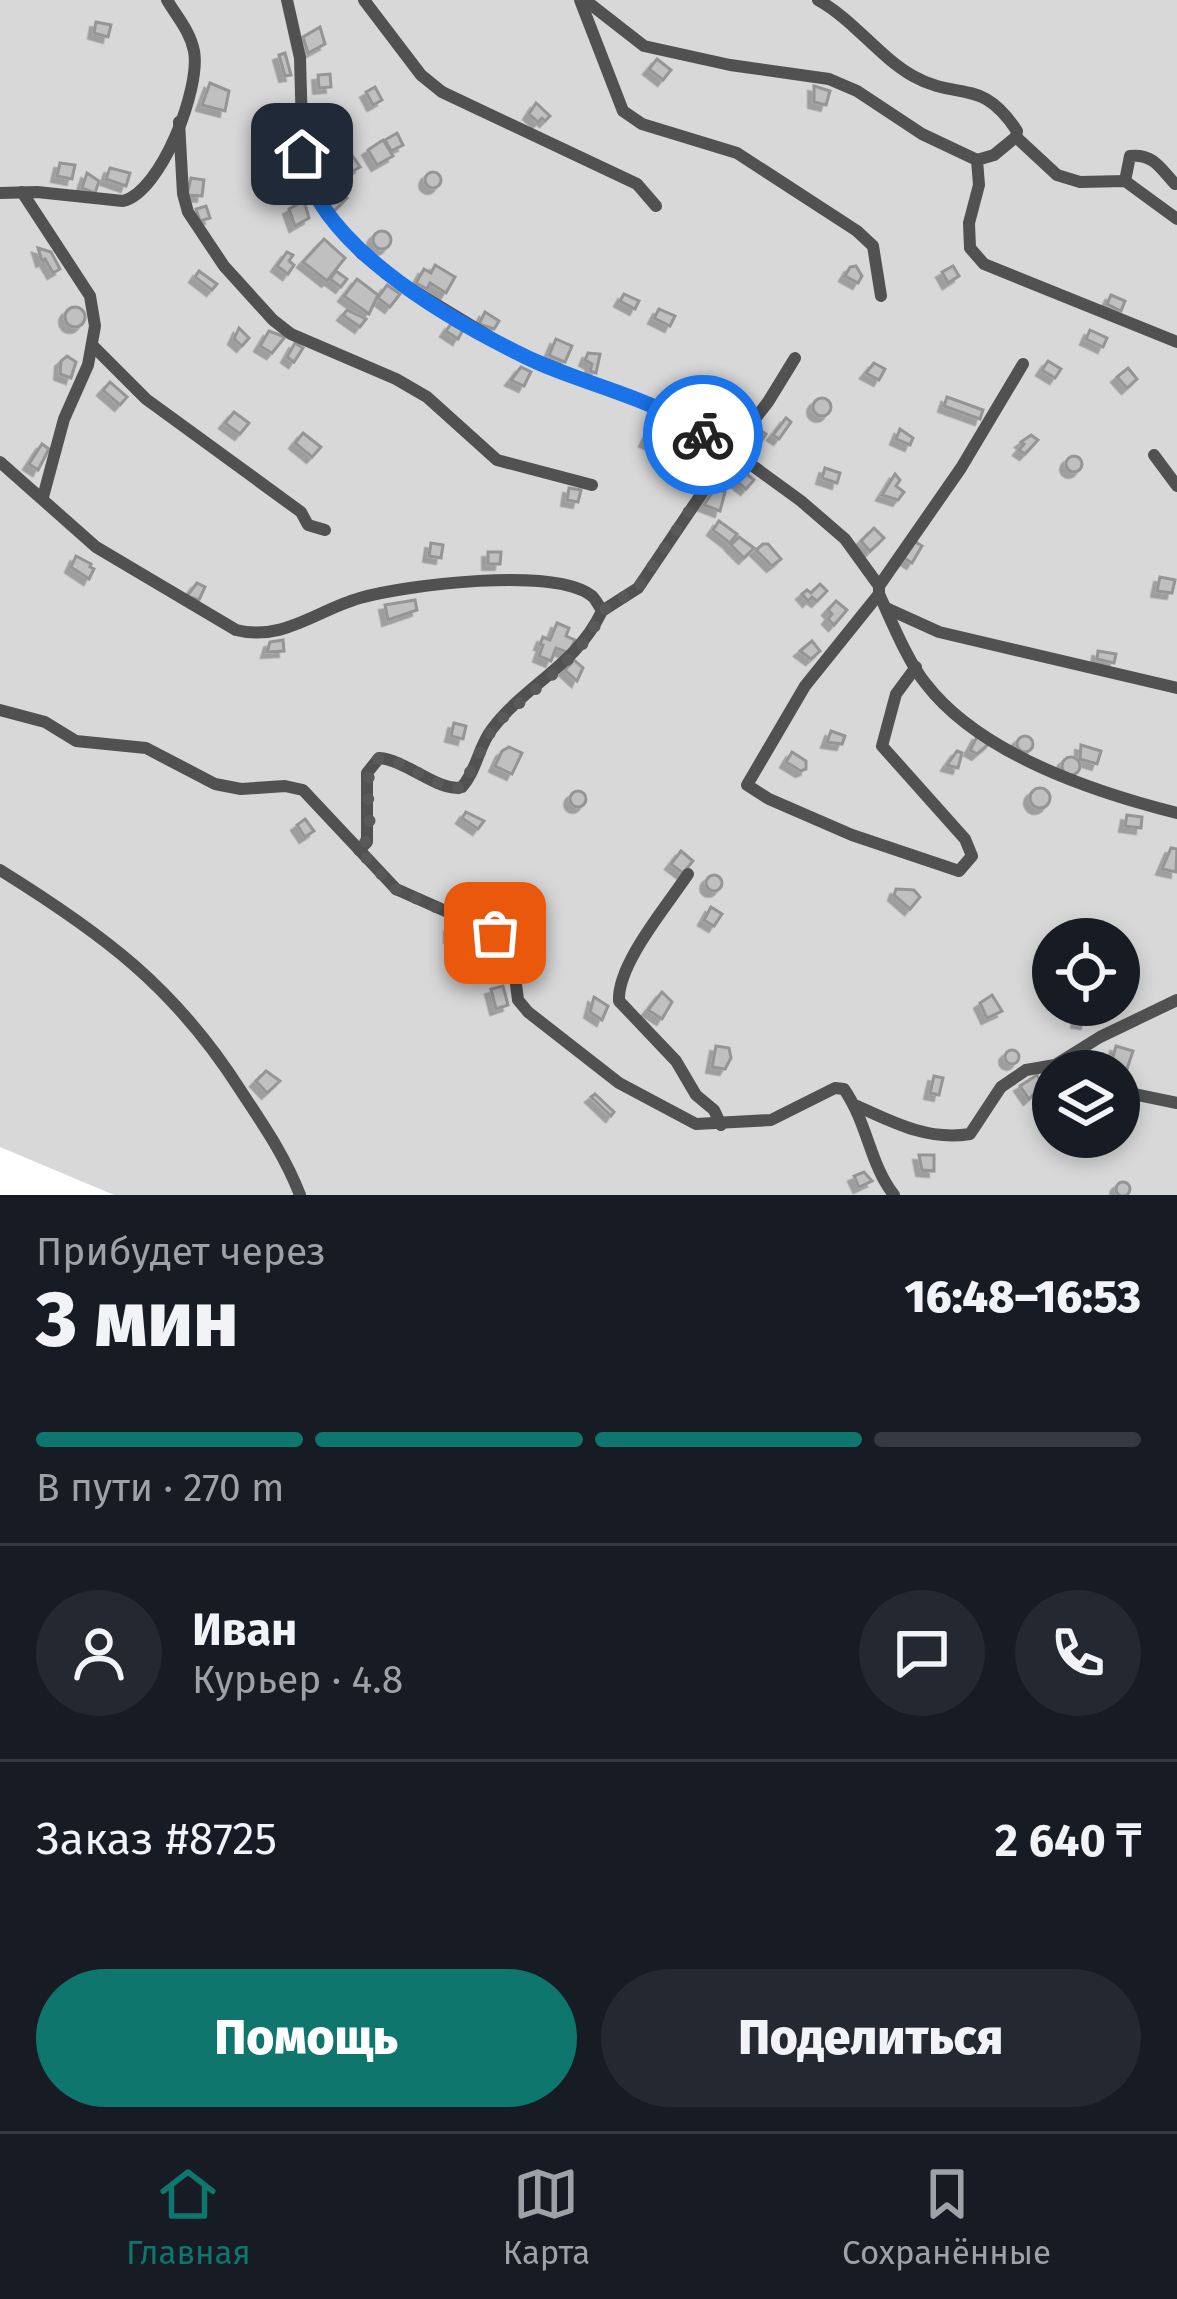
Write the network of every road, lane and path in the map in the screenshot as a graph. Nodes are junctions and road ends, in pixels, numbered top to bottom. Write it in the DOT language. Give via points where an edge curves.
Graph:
graph roads {
  1 [pos="167,0"];
  2 [pos="287,0"];
  3 [pos="364,0"];
  4 [pos="582,0"];
  5 [pos="818,0"];
  6 [pos="179,122"];
  7 [pos="1016,137"];
  8 [pos="977,160"];
  9 [pos="1125,181"];
  10 [pos="1175,184"];
  11 [pos="0,193"];
  12 [pos="22,193"];
  13 [pos="656,206"];
  14 [pos="1177,218"];
  15 [pos="881,296"];
  16 [pos="1177,342"];
  17 [pos="93,346"];
  18 [pos="795,358"];
  19 [pos="1023,364"];
  20 [pos="730,450"];
  21 [pos="1154,455"];
  22 [pos="0,462"];
  23 [pos="592,485"];
  24 [pos="1177,486"];
  25 [pos="43,497"];
  26 [pos="326,530"];
  27 [pos="879,590"];
  28 [pos="885,608"];
  29 [pos="602,611"];
  30 [pos="916,668"];
  31 [pos="1177,688"];
  32 [pos="0,710"];
  33 [pos="1177,813"];
  34 [pos="359,850"];
  35 [pos="0,870"];
  36 [pos="688,874"];
  37 [pos="1177,1000"];
  38 [pos="1082,1050"];
  39 [pos="1032,1070"];
  40 [pos="1140,1095"];
  41 [pos="1177,1103"];
  42 [pos="857,1106"];
  43 [pos="721,1125"];
  44 [pos="300,1195"];
  45 [pos="894,1195"];
  1 -- 6 [label="street" via="194,51"];
  2 -- 20 [label="street" via="300,58 303,165 329,216 362,254 515,352 657,408"];
  3 -- 13 [label="street" via="442,92 637,184"];
  4 -- 8 [label="street" via="644,46 829,79"];
  4 -- 15 [label="street" via="622,111 736,153 857,231 873,246"];
  5 -- 7 [label="street" via="916,78 989,98"];
  6 -- 12 [label="street" via="154,179 132,199"];
  6 -- 23 [label="street" via="188,212 273,320 427,397 497,460"];
  7 -- 8 [label="street"];
  7 -- 9 [label="street" via="1057,175"];
  8 -- 16 [label="street" via="970,248 983,263"];
  9 -- 10 [label="street" via="1130,156 1140,155"];
  9 -- 14 [label="street"];
  11 -- 12 [label="street"];
  12 -- 17 [label="street" via="90,296"];
  17 -- 25 [label="street"];
  17 -- 26 [label="street" via="146,399 308,525"];
  18 -- 20 [label="street"];
  19 -- 27 [label="street"];
  20 -- 27 [label="street" via="845,539"];
  20 -- 29 [label="street" via="638,588"];
  21 -- 24 [label="street"];
  22 -- 25 [label="street"];
  25 -- 29 [label="street" via="96,547 248,633 270,634 362,598 486,581 550,581 593,596"];
  27 -- 28 [label="street"];
  27 -- 30 [label="street" via="805,686 747,785 851,835 959,871 971,856 964,839 882,746 896,694"];
  28 -- 30 [label="street"];
  28 -- 31 [label="street" via="939,632"];
  29 -- 34 [label="street" via="560,668 494,725 462,788 390,759 371,765 368,842"];
  30 -- 33 [label="street" via="965,720 1038,767"];
  32 -- 34 [label="street" via="76,741 146,748 215,784 303,790"];
  34 -- 43 [label="street" via="395,889 495,933 508,946 518,1000 588,1060 675,1115"];
  35 -- 44 [label="street" via="111,944 185,1012 269,1129"];
  36 -- 43 [label="street" via="628,966 620,1001"];
  37 -- 38 [label="street"];
  39 -- 42 [label="street" via="1001,1087 970,1134 918,1131"];
  40 -- 41 [label="street"];
  42 -- 43 [label="street" via="835,1088 771,1120"];
  42 -- 45 [label="street"];
}
